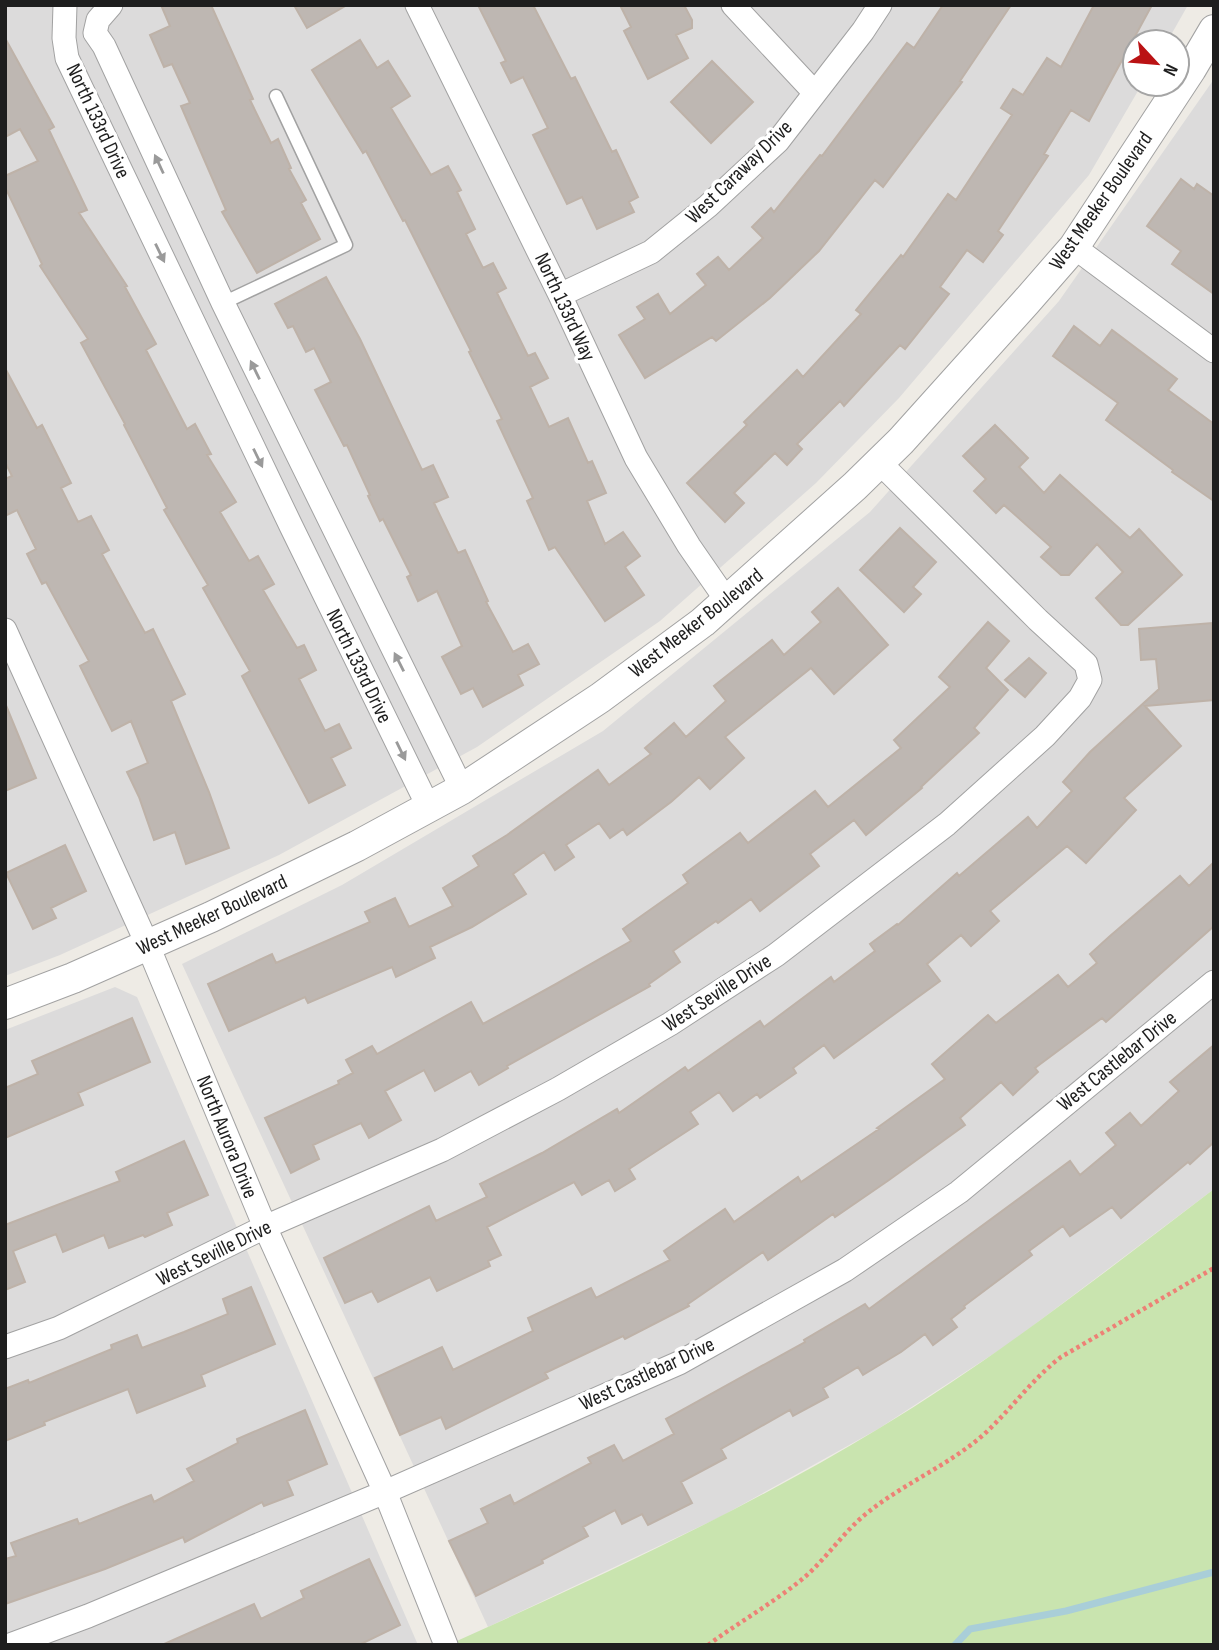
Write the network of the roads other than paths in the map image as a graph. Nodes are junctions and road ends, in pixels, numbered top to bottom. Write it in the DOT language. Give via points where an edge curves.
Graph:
graph roads {
  1 [pos="416,5"];
  2 [pos="733,5"];
  3 [pos="880,5"];
  4 [pos="65,8"];
  5 [pos="104,13"];
  6 [pos="1214,30"];
  7 [pos="815,93"];
  8 [pos="276,96"];
  9 [pos="172,193"];
  10 [pos="137,205"];
  11 [pos="1074,247"];
  12 [pos="560,295"];
  13 [pos="223,303"];
  14 [pos="1214,351"];
  15 [pos="879,462"];
  16 [pos="326,516"];
  17 [pos="290,526"];
  18 [pos="727,601"];
  19 [pos="5,630"];
  20 [pos="14,670"];
  21 [pos="462,789"];
  22 [pos="428,806"];
  23 [pos="148,946"];
  24 [pos="1214,982"];
  25 [pos="5,1004"];
  26 [pos="265,1227"];
  27 [pos="5,1347"];
  28 [pos="384,1492"];
  29 [pos="10,1645"];
  30 [pos="446,1645"];
  1 -- 12 [label="street, North 133rd Way"];
  2 -- 7 [label="street"];
  3 -- 7 [label="street, West Caraway Drive"];
  4 -- 5 [label="street, North 133rd Drive"];
  4 -- 10 [label="street, North 133rd Drive" via="67,58"];
  9 -- 5 [label="street, North 133rd Drive, one-way" via="95,33"];
  6 -- 11 [label="street, West Meeker Boulevard"];
  7 -- 12 [label="street, West Caraway Drive" via="778,141 651,253"];
  8 -- 13 [label="lane" via="346,245"];
  9 -- 10 [label="street, North 133rd Drive"];
  9 -- 13 [label="street, North 133rd Drive"];
  10 -- 17 [label="street, North 133rd Drive, one-way"];
  11 -- 14 [label="street"];
  11 -- 15 [label="street, West Meeker Boulevard"];
  12 -- 18 [label="street, North 133rd Way" via="636,458"];
  16 -- 13 [label="street, North 133rd Drive, one-way"];
  15 -- 18 [label="street, West Meeker Boulevard"];
  15 -- 26 [label="street, West Seville Drive" via="1086,664 1090,680 1080,698 1045,736 947,824 776,955 670,1024 558,1090 442,1150"];
  16 -- 17 [label="street"];
  21 -- 16 [label="street, North 133rd Drive, one-way"];
  17 -- 22 [label="street, North 133rd Drive, one-way"];
  18 -- 21 [label="street, West Meeker Boulevard" via="600,698"];
  19 -- 20 [label="street, North Aurora Drive"];
  20 -- 23 [label="street, North Aurora Drive"];
  21 -- 22 [label="street, West Meeker Boulevard"];
  22 -- 23 [label="street, West Meeker Boulevard" via="357,846"];
  23 -- 25 [label="street, West Meeker Boulevard"];
  23 -- 26 [label="street, North Aurora Drive"];
  24 -- 28 [label="street, West Castlebar Drive" via="959,1192 845,1270 679,1363"];
  26 -- 27 [label="street, West Seville Drive" via="58,1328"];
  26 -- 28 [label="street, North Aurora Drive"];
  28 -- 29 [label="street, West Castlebar Drive"];
  28 -- 30 [label="street, North Aurora Drive"];
}
